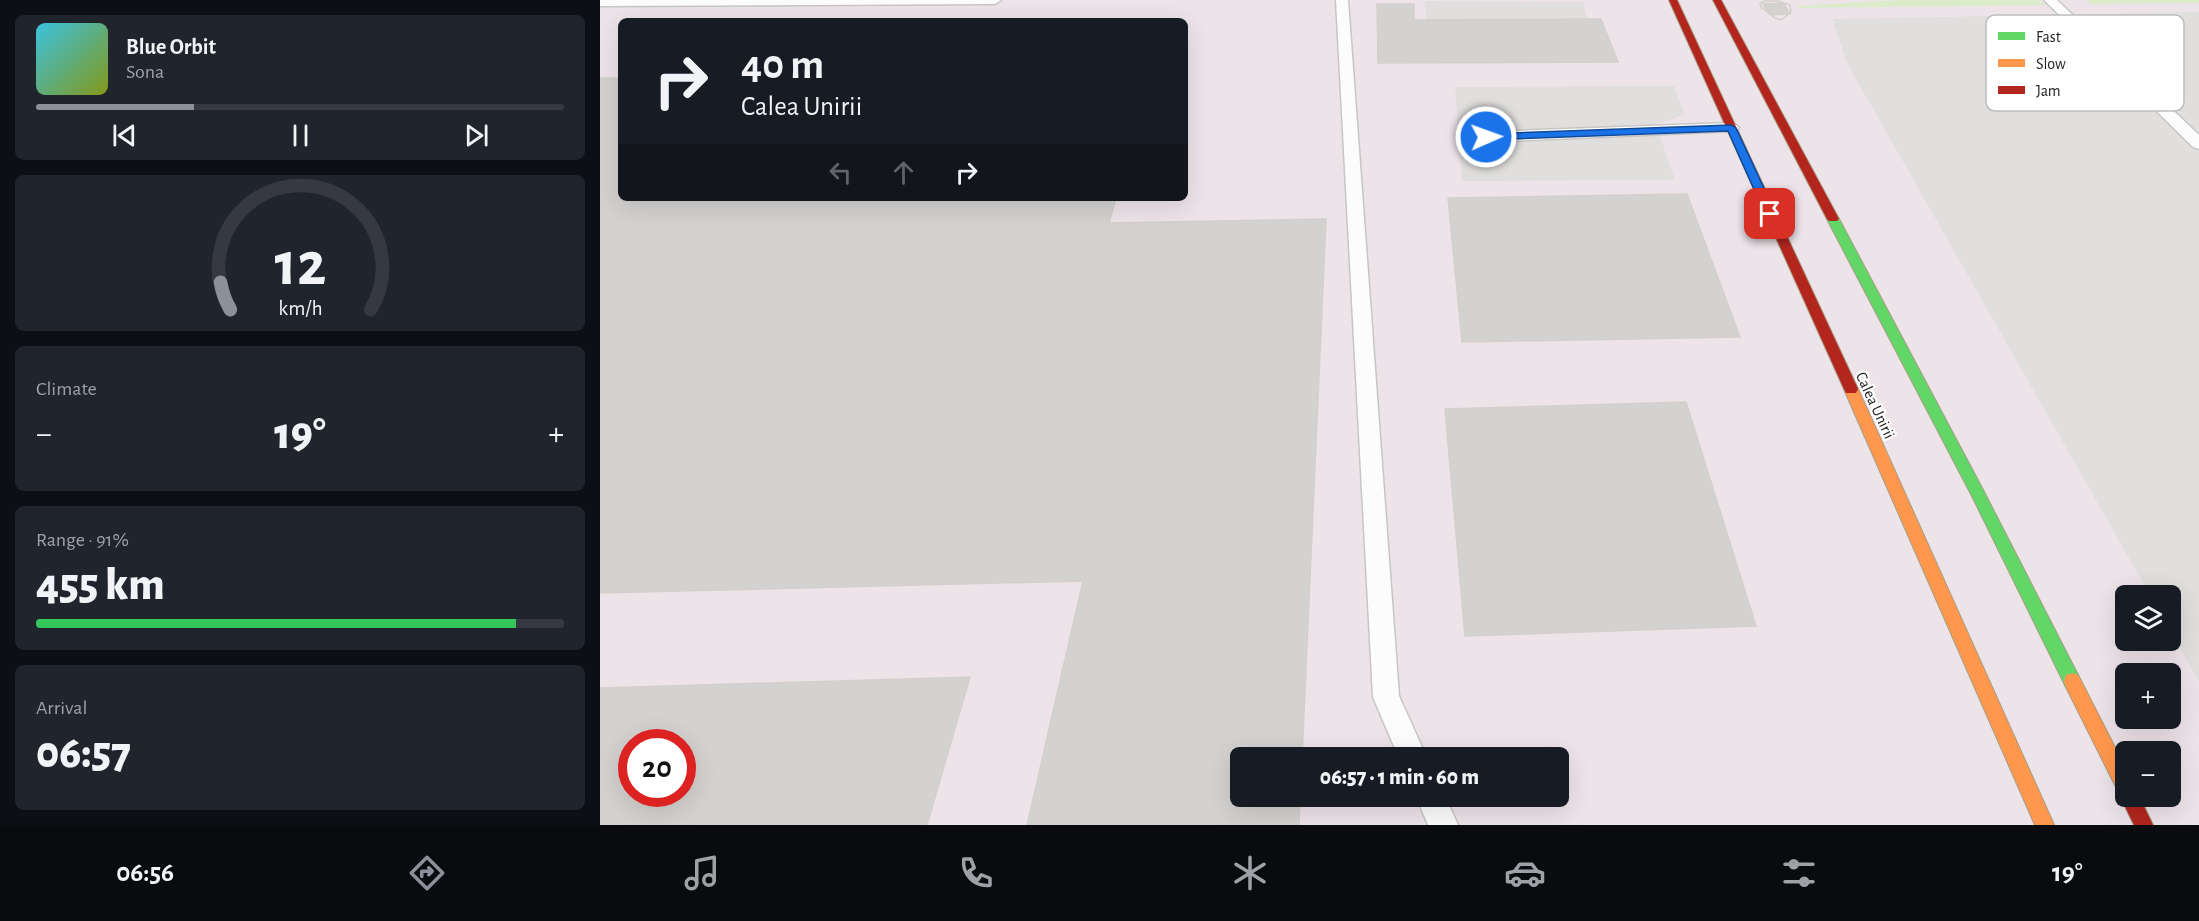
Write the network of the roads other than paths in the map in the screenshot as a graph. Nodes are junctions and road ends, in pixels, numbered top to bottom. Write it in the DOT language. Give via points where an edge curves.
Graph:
graph roads {
  1 [pos="995,0"];
  2 [pos="1342,0"];
  3 [pos="1673,0"];
  4 [pos="1736,0"];
  5 [pos="2050,0"];
  6 [pos="600,2"];
  7 [pos="1719,4"];
  8 [pos="2066,15"];
  9 [pos="2165,111"];
  10 [pos="1731,128"];
  11 [pos="1486,137"];
  12 [pos="2199,144"];
  13 [pos="1408,747"];
  14 [pos="2115,767"];
  15 [pos="1435,807"];
  16 [pos="2135,807"];
  17 [pos="1443,825"];
  18 [pos="2045,825"];
  19 [pos="2144,825"];
  1 -- 6 [label="lane"];
  2 -- 13 [label="lane" via="1386,697"];
  3 -- 10 [label="main road, Calea Unirii"];
  4 -- 7 [label="main road"];
  5 -- 8 [label="lane"];
  7 -- 14 [label="main road" via="1977,492"];
  9 -- 12 [label="lane"];
  10 -- 11 [label="lane"];
  10 -- 18 [label="main road, Calea Unirii"];
  15 -- 17 [label="lane"];
  16 -- 19 [label="main road"];
}
